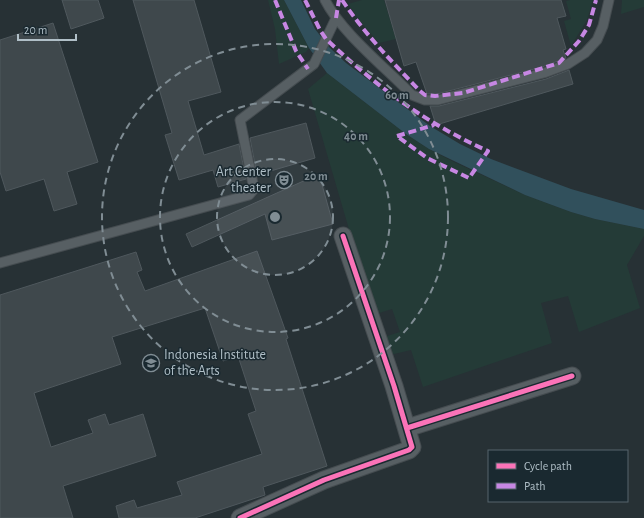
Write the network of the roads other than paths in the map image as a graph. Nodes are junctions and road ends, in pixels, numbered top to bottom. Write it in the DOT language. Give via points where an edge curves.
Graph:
graph roads {
  1 [pos="324,0"];
  2 [pos="610,0"];
  3 [pos="336,18"];
  4 [pos="343,236"];
  5 [pos="0,263"];
  6 [pos="572,376"];
  7 [pos="408,428"];
  8 [pos="240,518"];
  1 -- 3 [label="lane"];
  2 -- 3 [label="lane" via="604,26 597,40 585,53 568,64 544,73 438,100 425,100 412,95"];
  3 -- 5 [label="lane" via="314,64 240,120 254,189 249,195"];
  4 -- 7 [label="street"];
  6 -- 7 [label="street"];
  7 -- 8 [label="street" via="411,450 324,480"];
}
